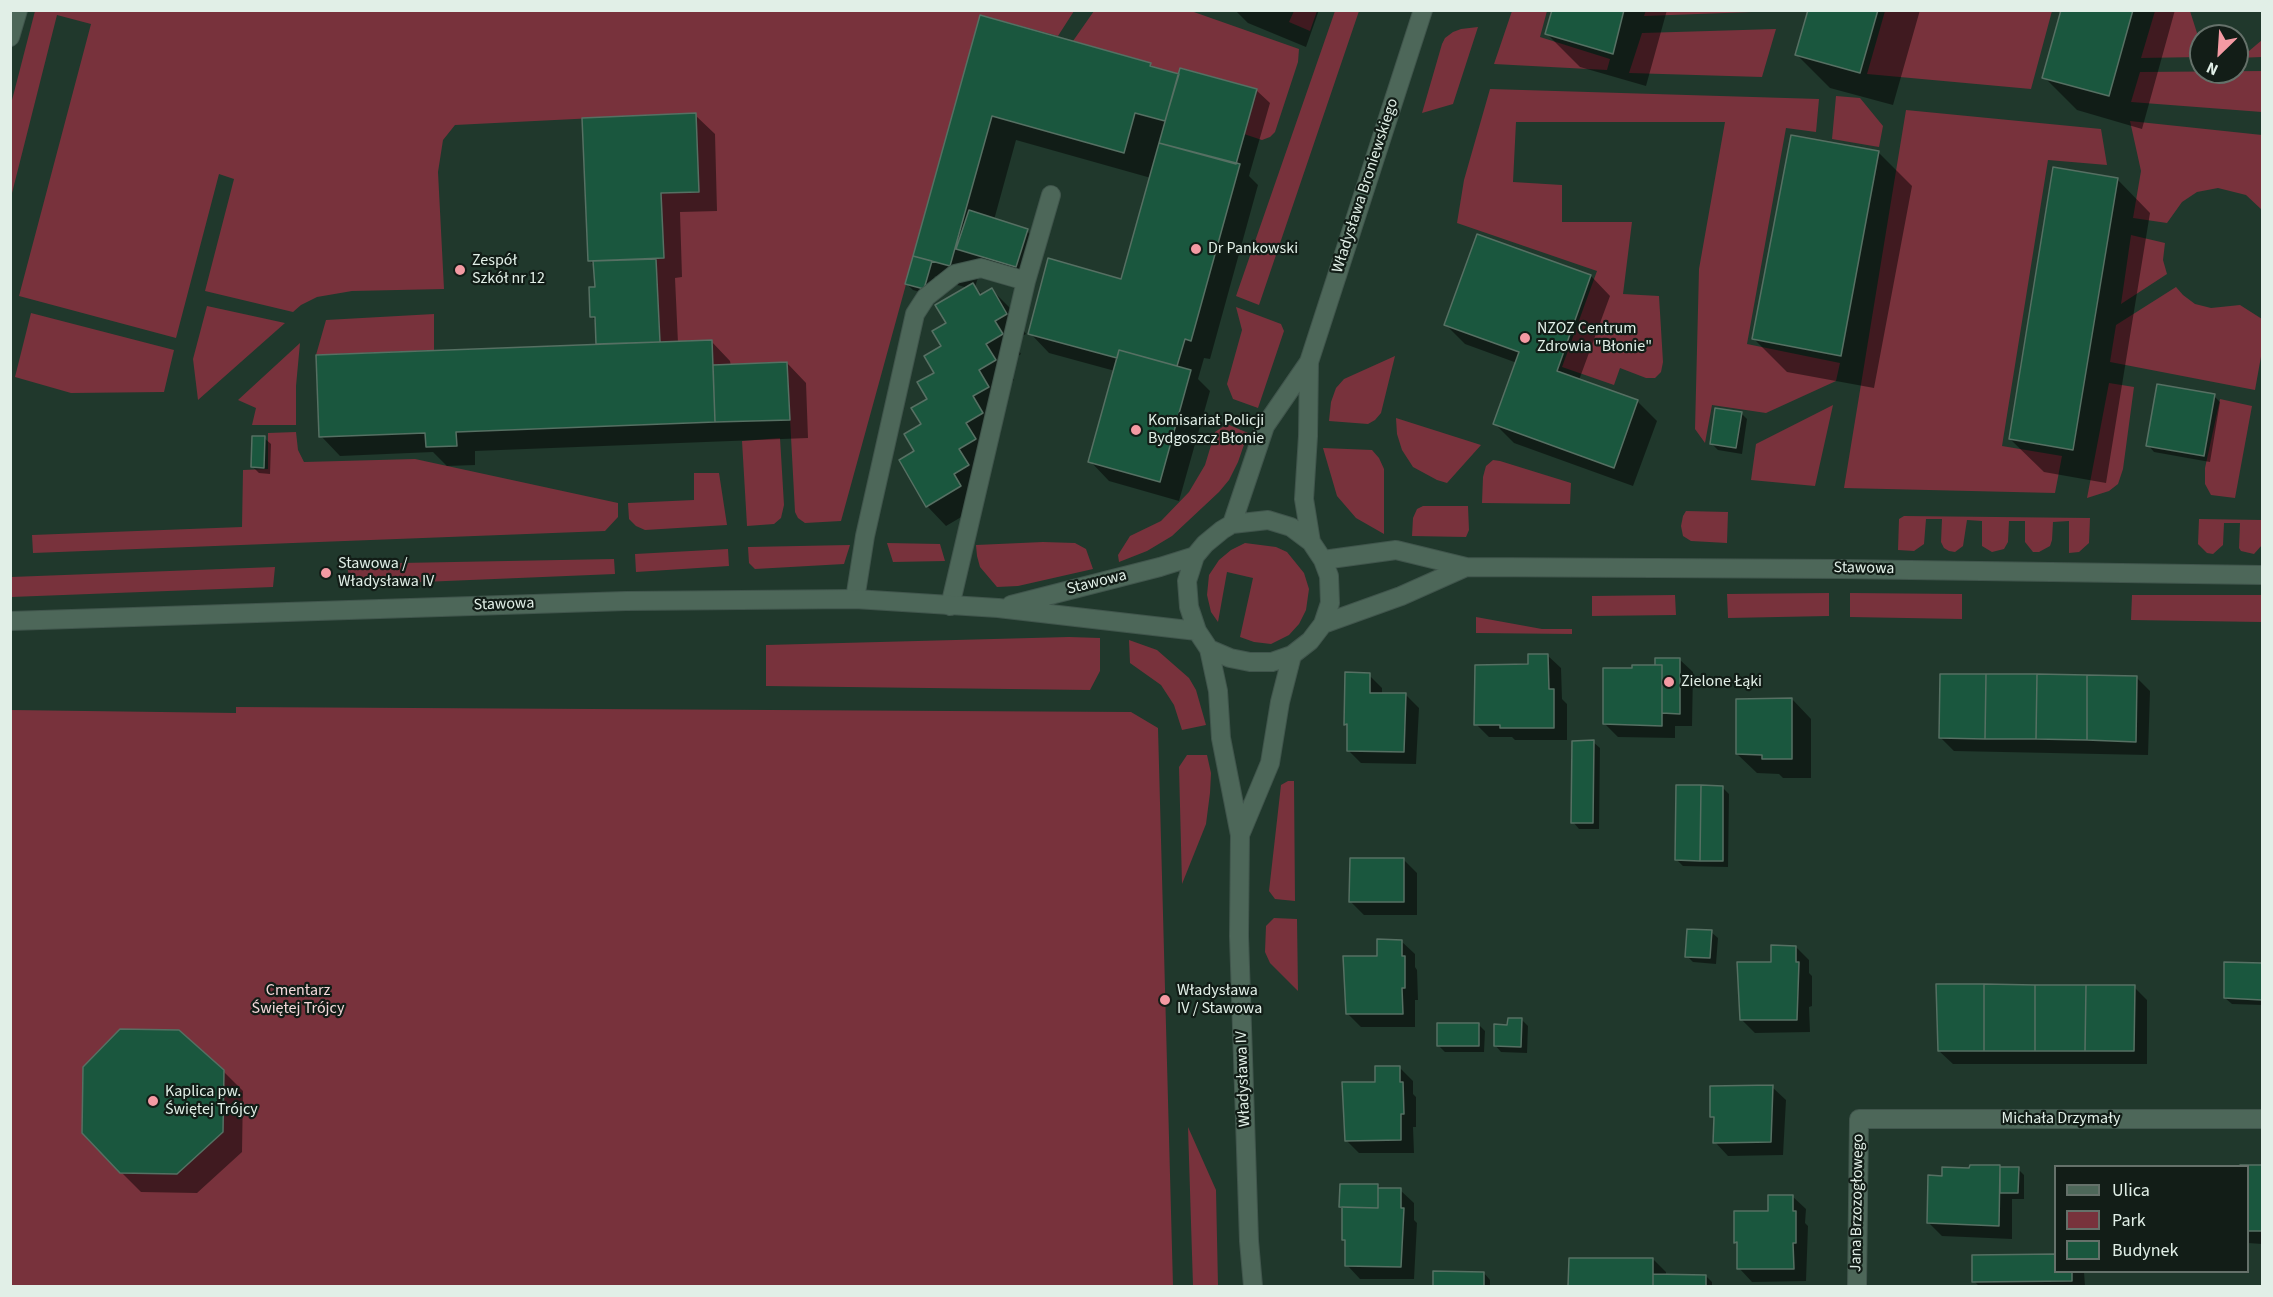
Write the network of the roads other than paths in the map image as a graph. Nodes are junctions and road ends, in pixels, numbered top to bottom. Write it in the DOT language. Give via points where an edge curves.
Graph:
graph roads {
  1 [pos="18,10"];
  2 [pos="1423,10"];
  3 [pos="10,37"];
  4 [pos="1051,195"];
  5 [pos="1026,280"];
  6 [pos="1309,362"];
  7 [pos="1232,524"];
  8 [pos="1311,542"];
  9 [pos="1195,556"];
  10 [pos="1323,560"];
  11 [pos="1466,567"];
  12 [pos="2262,575"];
  13 [pos="855,599"];
  14 [pos="950,606"];
  15 [pos="998,608"];
  16 [pos="10,621"];
  17 [pos="1323,624"];
  18 [pos="1197,631"];
  19 [pos="1209,649"];
  20 [pos="1293,655"];
  21 [pos="1240,836"];
  22 [pos="1859,1119"];
  23 [pos="2262,1119"];
  24 [pos="1252,1287"];
  25 [pos="1857,1287"];
  1 -- 3 [label="street"];
  2 -- 6 [label="street, Władysława Broniewskiego"];
  4 -- 5 [label="street"];
  5 -- 13 [label="street" via="981,268 956,274 926,297 915,314 865,536"];
  5 -- 14 [label="street"];
  6 -- 7 [label="street, Władysława Broniewskiego" via="1265,426"];
  6 -- 8 [label="street, Władysława Broniewskiego" via="1304,499"];
  7 -- 8 [label="street" via="1268,520 1291,527"];
  7 -- 9 [label="street" via="1204,544"];
  8 -- 10 [label="street"];
  9 -- 15 [label="street, Stawowa"];
  9 -- 18 [label="street" via="1187,581 1189,607"];
  10 -- 11 [label="street, Stawowa" via="1396,550"];
  10 -- 17 [label="street" via="1329,576 1330,603"];
  11 -- 12 [label="street, Stawowa"];
  11 -- 17 [label="street, Stawowa"];
  13 -- 14 [label="street, Stawowa"];
  13 -- 16 [label="street, Stawowa" via="615,602"];
  14 -- 15 [label="street, Stawowa"];
  15 -- 18 [label="street, Stawowa"];
  17 -- 20 [label="street"];
  18 -- 19 [label="street"];
  19 -- 20 [label="street" via="1250,662 1272,662"];
  19 -- 21 [label="street, Władysława IV"];
  20 -- 21 [label="street, Władysława IV" via="1270,763"];
  21 -- 24 [label="street, Władysława IV" via="1239,936"];
  22 -- 23 [label="street, Michała Drzymały"];
  22 -- 25 [label="street, Jana Brzozogłowego"];
}
